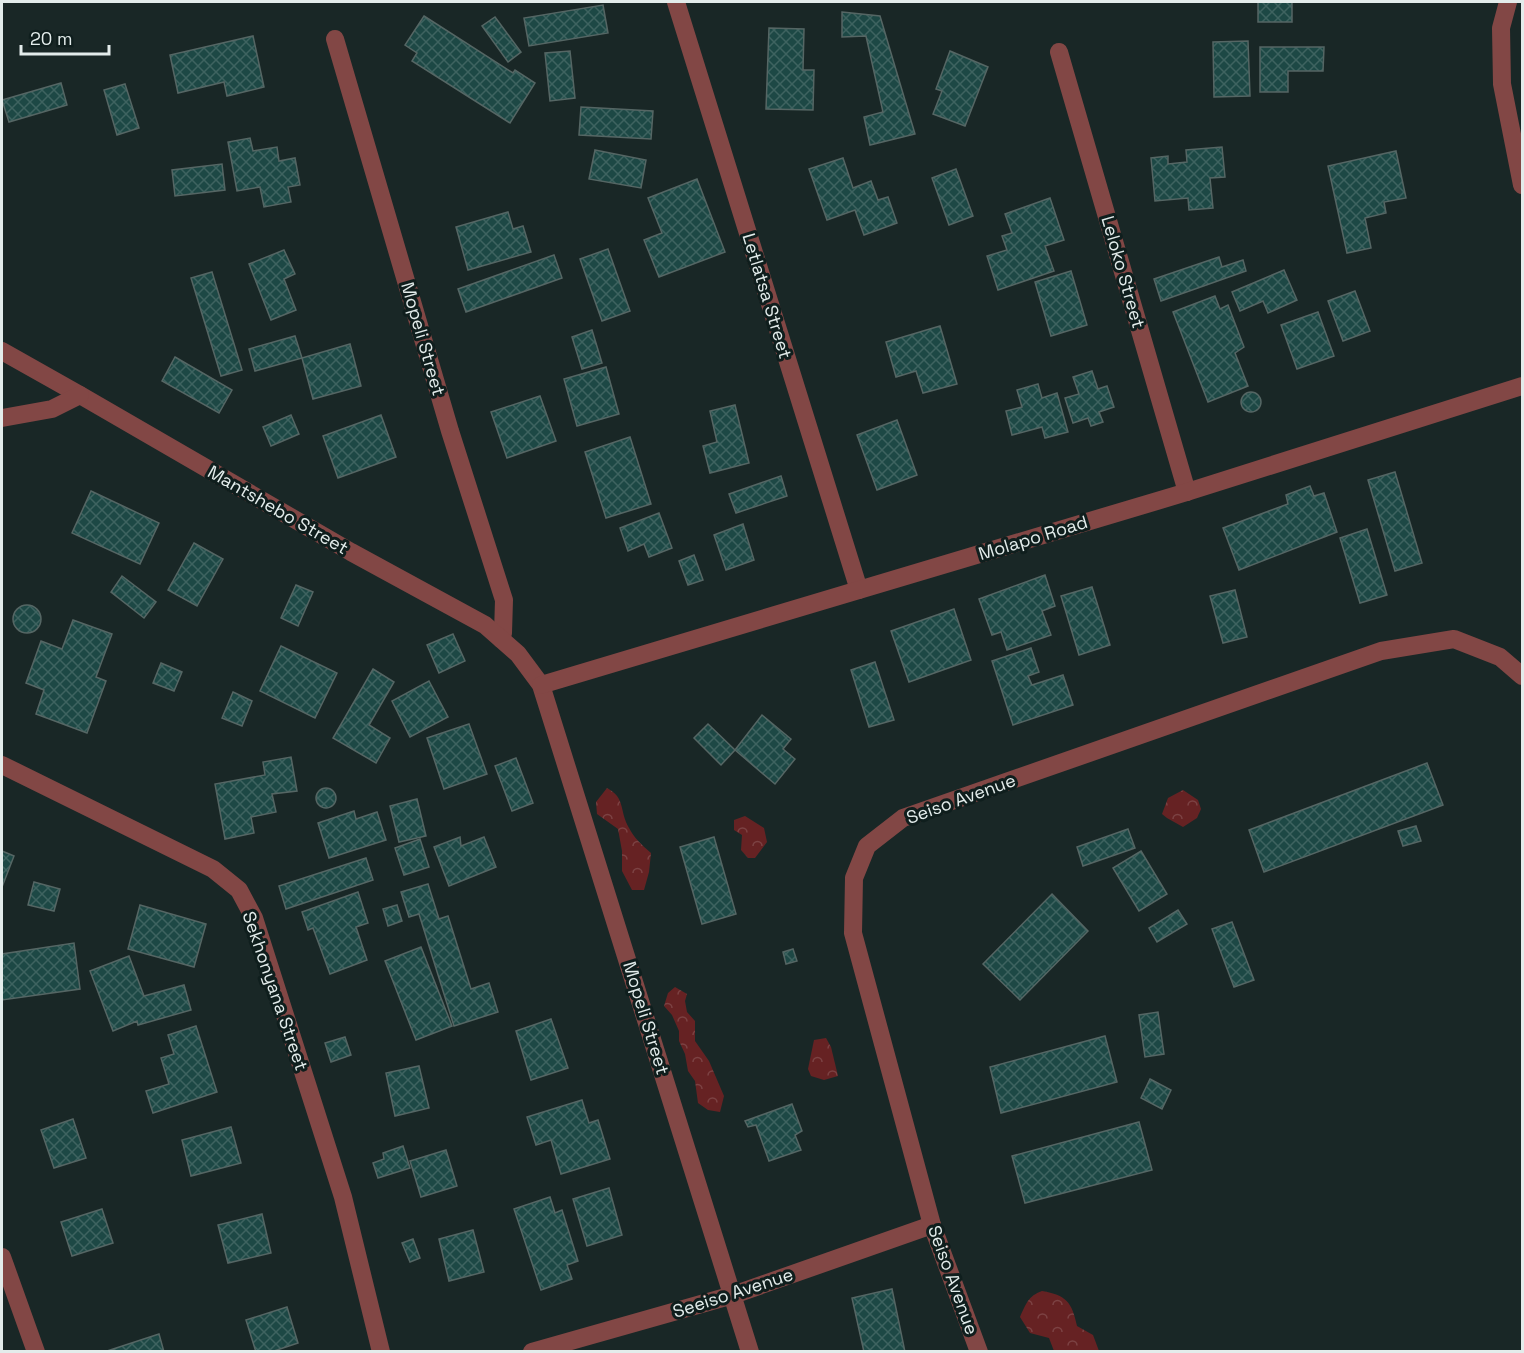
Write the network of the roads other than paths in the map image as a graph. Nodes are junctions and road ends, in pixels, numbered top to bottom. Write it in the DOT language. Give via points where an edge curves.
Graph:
graph roads {
  1 [pos="676,2"];
  2 [pos="1508,2"];
  3 [pos="336,39"];
  4 [pos="1059,52"];
  5 [pos="1522,185"];
  6 [pos="2,351"];
  7 [pos="1522,386"];
  8 [pos="80,395"];
  9 [pos="2,418"];
  10 [pos="1187,492"];
  11 [pos="859,590"];
  12 [pos="501,639"];
  13 [pos="1522,676"];
  14 [pos="541,685"];
  15 [pos="2,765"];
  16 [pos="932,1225"];
  17 [pos="2,1257"];
  18 [pos="733,1295"];
  19 [pos="36,1352"];
  20 [pos="381,1352"];
  21 [pos="532,1352"];
  22 [pos="750,1352"];
  23 [pos="979,1352"];
  1 -- 11 [label="street, Letlatsa Street"];
  2 -- 5 [label="street" via="1501,28 1502,84"];
  3 -- 12 [label="street, Mopeli Street" via="450,431 504,600"];
  4 -- 10 [label="street, Leloko Street"];
  6 -- 8 [label="street, Mantshebo Street"];
  7 -- 10 [label="street, Molapo Road"];
  8 -- 9 [label="street" via="52,409"];
  8 -- 12 [label="street, Mantshebo Street" via="484,625"];
  10 -- 11 [label="street, Molapo Road"];
  11 -- 14 [label="street, Molapo Road"];
  12 -- 14 [label="street, Mantshebo Street"];
  13 -- 16 [label="street, Seiso Avenue" via="1500,657 1454,639 1381,651 903,818 867,846 854,878 853,933"];
  14 -- 18 [label="street, Mopeli Street"];
  15 -- 20 [label="street, Sekhonyana Street" via="213,869 239,890 254,918 342,1197"];
  16 -- 18 [label="street, Seeiso Avenue"];
  16 -- 23 [label="street, Seiso Avenue"];
  17 -- 19 [label="street"];
  18 -- 21 [label="street, Seeiso Avenue"];
  18 -- 22 [label="street, Mopeli Street"];
}
